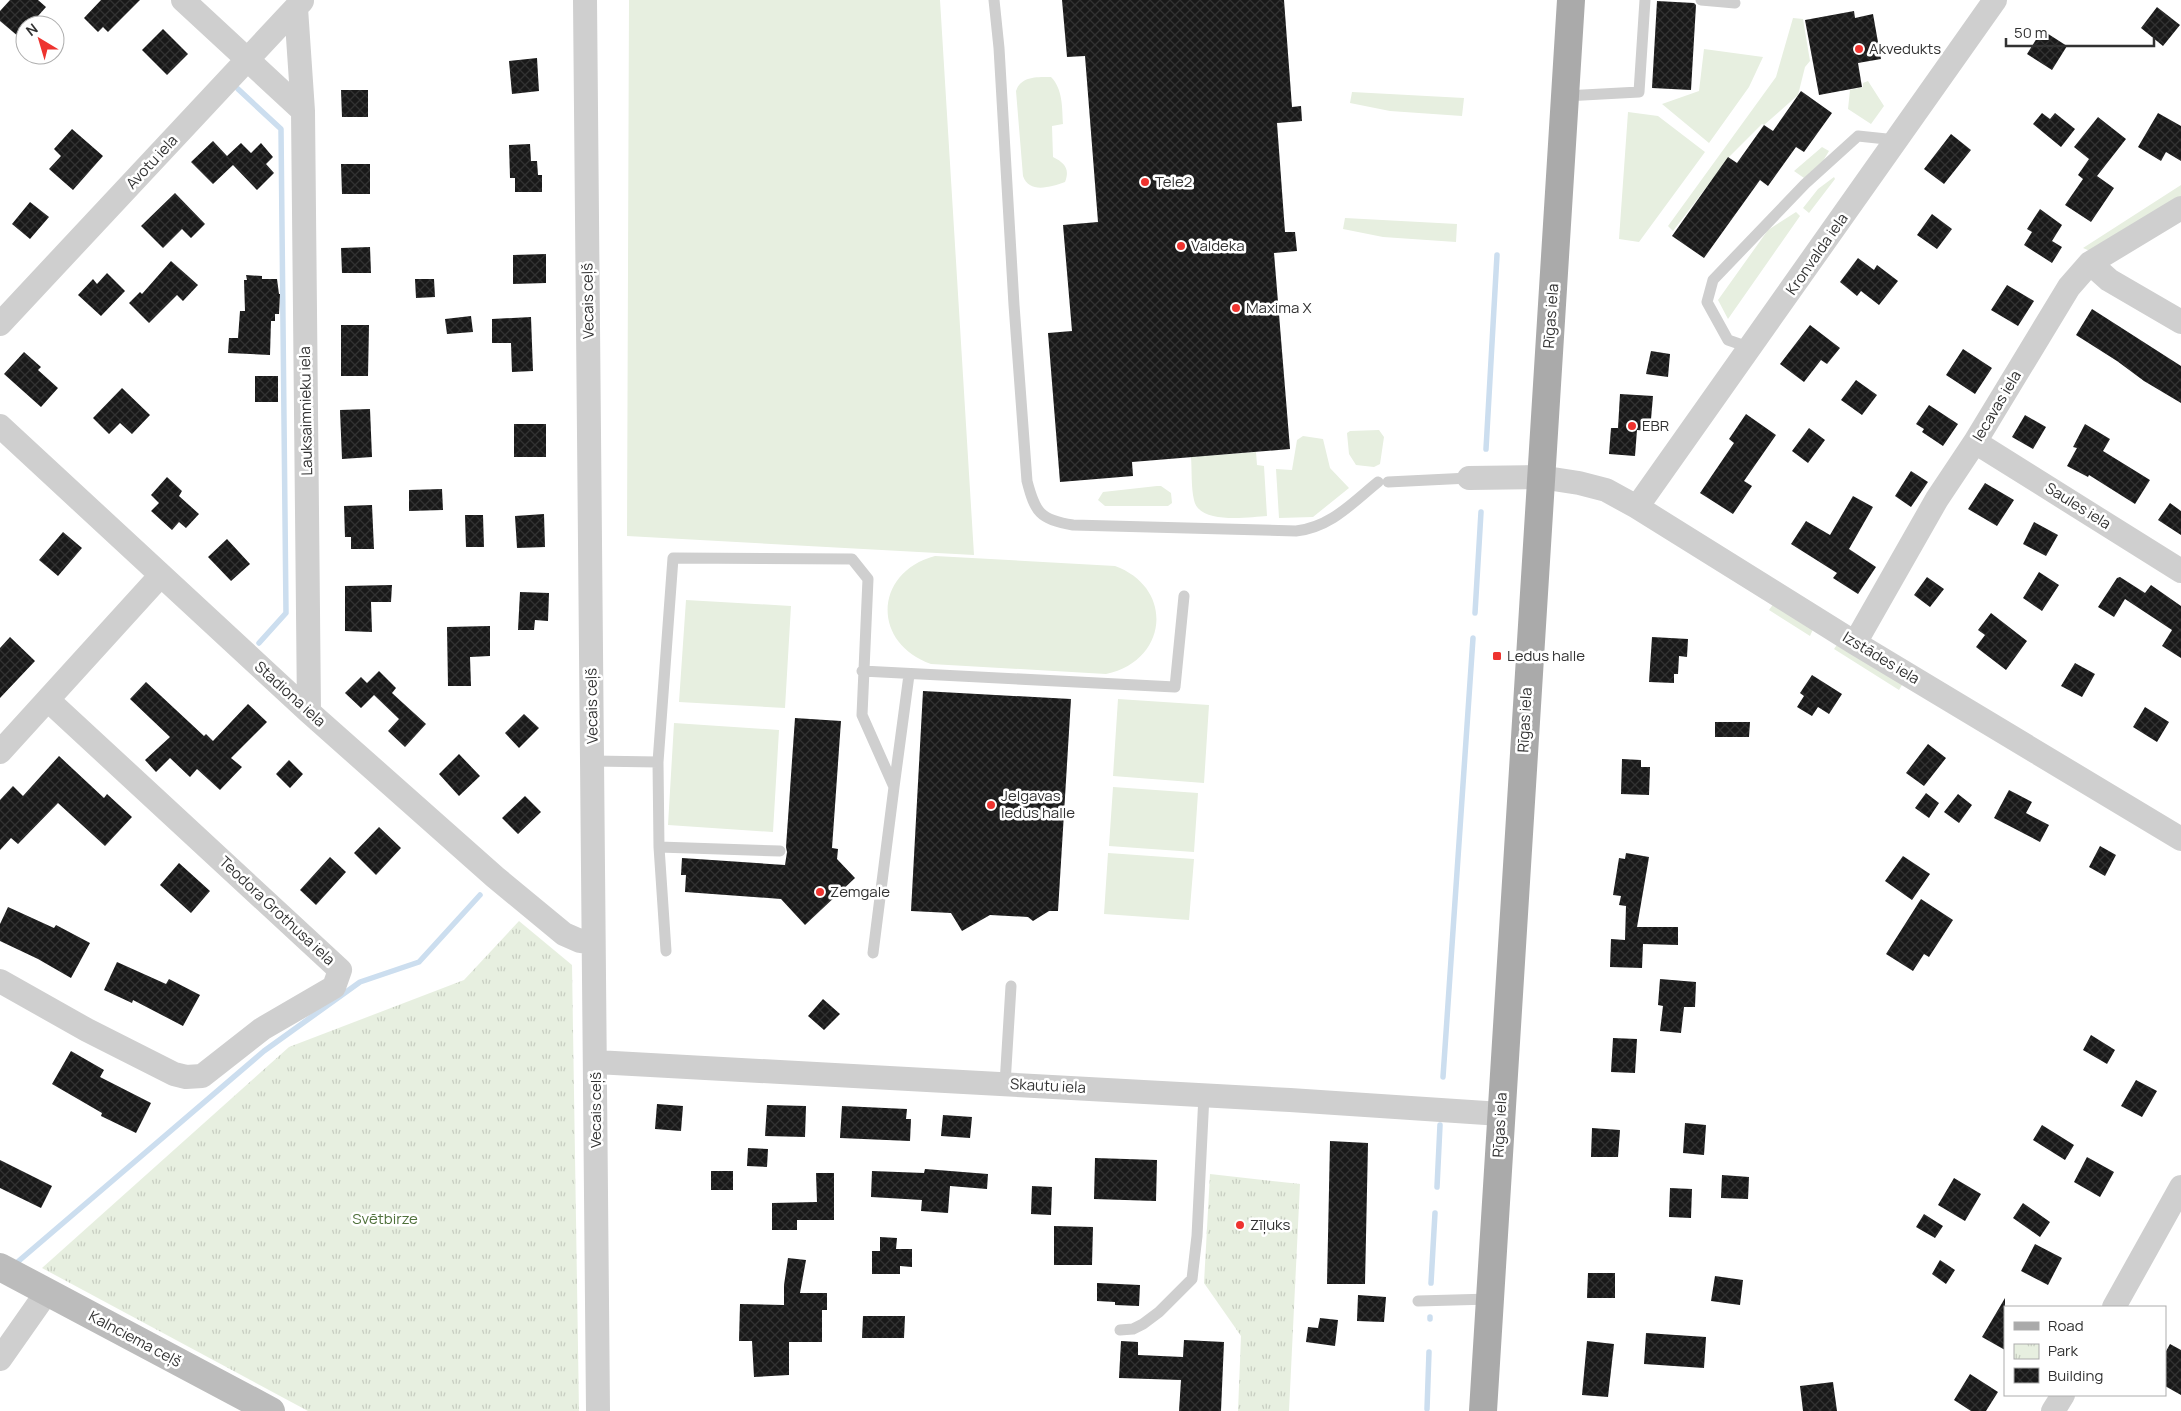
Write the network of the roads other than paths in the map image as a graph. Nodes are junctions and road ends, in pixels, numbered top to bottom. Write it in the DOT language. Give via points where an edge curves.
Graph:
graph roads {
  1 [pos="182,0"];
  2 [pos="585,0"];
  3 [pos="994,0"];
  4 [pos="1571,0"];
  5 [pos="1645,0"];
  6 [pos="1702,0"];
  7 [pos="1995,0"];
  8 [pos="1735,2"];
  9 [pos="300,4"];
  10 [pos="246,60"];
  11 [pos="1564,96"];
  12 [pos="303,111"];
  13 [pos="1897,140"];
  14 [pos="2181,208"];
  15 [pos="2090,263"];
  16 [pos="2181,322"];
  17 [pos="0,324"];
  18 [pos="1751,348"];
  19 [pos="0,426"];
  20 [pos="1976,442"];
  21 [pos="1540,477"];
  22 [pos="1469,478"];
  23 [pos="1637,507"];
  24 [pos="2181,571"];
  25 [pos="161,575"];
  26 [pos="1184,596"];
  27 [pos="1855,643"];
  28 [pos="862,671"];
  29 [pos="909,675"];
  30 [pos="48,700"];
  31 [pos="309,712"];
  32 [pos="0,752"];
  33 [pos="593,761"];
  34 [pos="658,762"];
  35 [pos="894,787"];
  36 [pos="2181,839"];
  37 [pos="658,847"];
  38 [pos="780,851"];
  39 [pos="593,943"];
  40 [pos="666,951"];
  41 [pos="873,953"];
  42 [pos="0,981"];
  43 [pos="1011,986"];
  44 [pos="596,1062"];
  45 [pos="1005,1084"];
  46 [pos="1204,1095"];
  47 [pos="1500,1114"];
  48 [pos="2181,1187"];
  49 [pos="2174,1215"];
  50 [pos="0,1267"];
  51 [pos="46,1292"];
  52 [pos="1490,1299"];
  53 [pos="1418,1301"];
  54 [pos="2115,1306"];
  55 [pos="1120,1330"];
  56 [pos="0,1359"];
  57 [pos="2062,1396"];
  58 [pos="271,1411"];
  59 [pos="598,1411"];
  60 [pos="1483,1411"];
  61 [pos="2054,1411"];
  1 -- 10 [label="street"];
  2 -- 33 [label="street, Vecais ceļš"];
  3 -- 22 [label="lane" via="1027,481 1034,506 1042,516 1073,526 1308,530 1333,520 1383,482"];
  4 -- 11 [label="main road, Rīgas iela"];
  5 -- 11 [label="lane" via="1639,92"];
  6 -- 8 [label="lane"];
  7 -- 13 [label="street, Kronvalda iela"];
  9 -- 10 [label="street, Avotu iela"];
  9 -- 12 [label="street, Lauksaimnieku iela"];
  10 -- 12 [label="street"];
  10 -- 17 [label="street, Avotu iela"];
  11 -- 21 [label="main road, Rīgas iela"];
  12 -- 31 [label="street, Lauksaimnieku iela"];
  13 -- 18 [label="street, Kronvalda iela"];
  13 -- 18 [label="lane" via="1858,136 1805,184 1714,280 1707,302 1728,340"];
  14 -- 15 [label="street, Iecavas iela"];
  15 -- 16 [label="street" via="2109,280"];
  15 -- 20 [label="street, Iecavas iela" via="2069,287"];
  18 -- 23 [label="street, Kronvalda iela"];
  19 -- 25 [label="street, Stadiona iela"];
  20 -- 24 [label="street, Saules iela"];
  20 -- 27 [label="street, Iecavas iela" via="1937,499"];
  21 -- 22 [label="street, Izstādes iela"];
  21 -- 23 [label="street, Izstādes iela" via="1606,490"];
  21 -- 47 [label="main road, Rīgas iela"];
  23 -- 27 [label="street, Izstādes iela"];
  25 -- 30 [label="street"];
  25 -- 31 [label="street, Stadiona iela"];
  26 -- 29 [label="lane" via="1175,687"];
  27 -- 36 [label="street, Izstādes iela"];
  28 -- 29 [label="lane"];
  28 -- 34 [label="lane" via="868,579 852,559 673,558"];
  28 -- 35 [label="lane" via="862,715"];
  29 -- 35 [label="lane"];
  30 -- 32 [label="street"];
  30 -- 42 [label="street, Teodora Grothusa iela" via="340,970 334,987 262,1029 202,1076 186,1077 87,1030"];
  31 -- 39 [label="street, Stadiona iela" via="548,921 564,934"];
  33 -- 34 [label="lane"];
  33 -- 39 [label="street, Vecais ceļš"];
  34 -- 37 [label="lane"];
  35 -- 41 [label="lane"];
  37 -- 38 [label="lane"];
  37 -- 40 [label="lane"];
  39 -- 44 [label="street, Vecais ceļš"];
  43 -- 45 [label="lane"];
  44 -- 45 [label="street, Skautu iela"];
  44 -- 59 [label="street, Vecais ceļš"];
  45 -- 46 [label="street, Skautu iela"];
  46 -- 47 [label="street, Skautu iela"];
  46 -- 55 [label="lane" via="1198,1236 1192,1279 1143,1324 1133,1330"];
  47 -- 52 [label="main road, Rīgas iela"];
  48 -- 49 [label="street"];
  49 -- 54 [label="street"];
  50 -- 51 [label="main road, Kalnciema ceļš"];
  51 -- 56 [label="street"];
  51 -- 58 [label="main road, Kalnciema ceļš"];
  52 -- 53 [label="lane"];
  52 -- 60 [label="main road, Rīgas iela"];
  57 -- 61 [label="street"];
}
